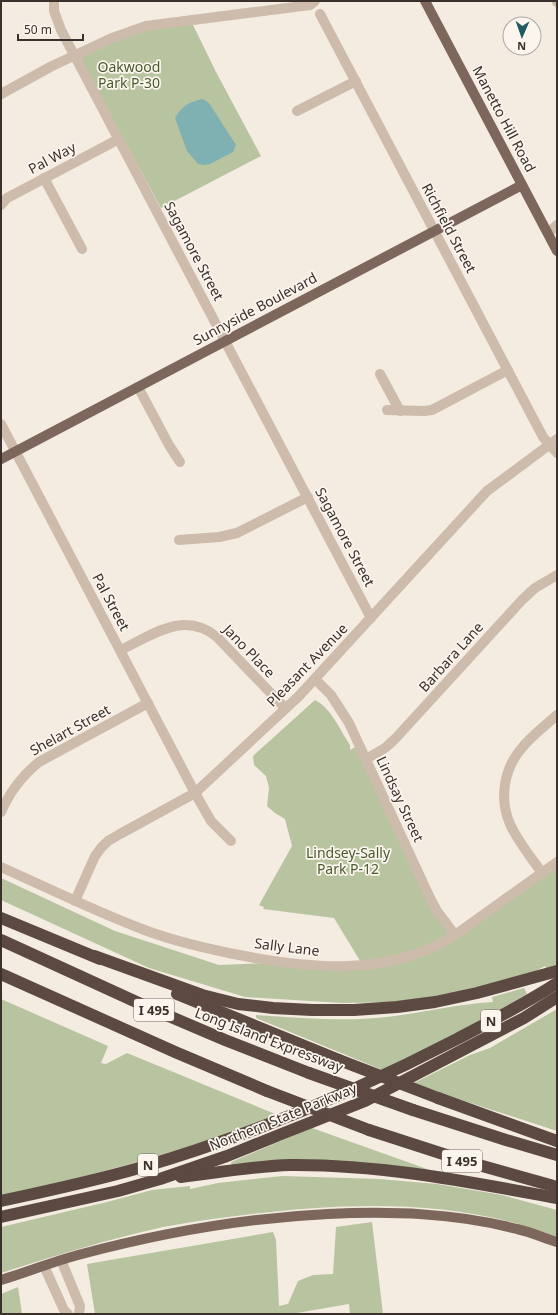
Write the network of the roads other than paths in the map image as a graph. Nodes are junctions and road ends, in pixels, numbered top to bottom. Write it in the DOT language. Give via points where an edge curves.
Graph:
graph roads {
  1 [pos="54,1"];
  2 [pos="315,1"];
  3 [pos="425,1"];
  4 [pos="320,14"];
  5 [pos="75,56"];
  6 [pos="356,81"];
  7 [pos="1,94"];
  8 [pos="297,111"];
  9 [pos="119,139"];
  10 [pos="44,178"];
  11 [pos="522,185"];
  12 [pos="1,205"];
  13 [pos="557,225"];
  14 [pos="434,230"];
  15 [pos="548,233"];
  16 [pos="82,249"];
  17 [pos="557,251"];
  18 [pos="225,341"];
  19 [pos="508,370"];
  20 [pos="380,374"];
  21 [pos="138,387"];
  22 [pos="386,410"];
  23 [pos="400,411"];
  24 [pos="1,424"];
  25 [pos="553,442"];
  26 [pos="15,451"];
  27 [pos="557,453"];
  28 [pos="1,459"];
  29 [pos="180,462"];
  30 [pos="308,497"];
  31 [pos="179,540"];
  32 [pos="557,575"];
  33 [pos="371,618"];
  34 [pos="121,650"];
  35 [pos="315,679"];
  36 [pos="148,703"];
  37 [pos="285,708"];
  38 [pos="557,715"];
  39 [pos="366,759"];
  40 [pos="195,793"];
  41 [pos="1,812"];
  42 [pos="231,841"];
  43 [pos="557,862"];
  44 [pos="1,867"];
  45 [pos="542,873"];
  46 [pos="75,901"];
  47 [pos="1,918"];
  48 [pos="455,935"];
  49 [pos="1,940"];
  50 [pos="94,956"];
  51 [pos="557,971"];
  52 [pos="1,976"];
  53 [pos="557,983"];
  54 [pos="557,997"];
  55 [pos="557,1141"];
  56 [pos="557,1155"];
  57 [pos="160,1179"];
  58 [pos="557,1187"];
  59 [pos="557,1198"];
  60 [pos="1,1201"];
  61 [pos="1,1217"];
  62 [pos="557,1242"];
  63 [pos="61,1260"];
  64 [pos="44,1266"];
  65 [pos="1,1280"];
  66 [pos="68,1314"];
  67 [pos="79,1314"];
  1 -- 5 [label="street, Sagamore Street" via="56,19"];
  2 -- 5 [label="street" via="310,5 146,26 131,30"];
  3 -- 11 [label="main road, Manetto Hill Road"];
  4 -- 6 [label="street, Richfield Street"];
  5 -- 7 [label="street"];
  5 -- 9 [label="street, Sagamore Street"];
  6 -- 8 [label="street"];
  6 -- 14 [label="street, Richfield Street"];
  9 -- 10 [label="street, Pal Way"];
  9 -- 18 [label="street, Sagamore Street"];
  10 -- 12 [label="street, Pal Way" via="7,198"];
  10 -- 16 [label="street"];
  11 -- 14 [label="main road, Sunnyside Boulevard"];
  11 -- 15 [label="main road, Manetto Hill Road"];
  13 -- 15 [label="street"];
  14 -- 18 [label="main road, Sunnyside Boulevard"];
  14 -- 19 [label="street, Richfield Street"];
  15 -- 17 [label="main road, Manetto Hill Road"];
  18 -- 21 [label="main road, Sunnyside Boulevard"];
  18 -- 30 [label="street, Sagamore Street"];
  19 -- 23 [label="street" via="432,410"];
  19 -- 25 [label="street, Richfield Street" via="544,437"];
  20 -- 23 [label="street"];
  21 -- 26 [label="main road, Sunnyside Boulevard"];
  21 -- 29 [label="street"];
  22 -- 23 [label="street"];
  24 -- 26 [label="street, Pal Street"];
  25 -- 27 [label="street, Richfield Street"];
  25 -- 33 [label="street, Pleasant Avenue" via="487,491"];
  26 -- 28 [label="main road, Sunnyside Boulevard"];
  26 -- 34 [label="street, Pal Street"];
  30 -- 31 [label="street" via="237,533"];
  30 -- 33 [label="street, Sagamore Street"];
  32 -- 39 [label="street, Barbara Lane" via="535,588 522,600 395,739"];
  33 -- 35 [label="street, Pleasant Avenue"];
  34 -- 36 [label="street, Pal Street"];
  34 -- 37 [label="street, Jano Place" via="169,626 198,626 217,637"];
  35 -- 37 [label="street, Pleasant Avenue"];
  35 -- 39 [label="street, Lindsay Street" via="339,706"];
  36 -- 40 [label="street, Pal Street"];
  36 -- 41 [label="street, Shelart Street" via="40,762 14,787"];
  37 -- 40 [label="street, Pleasant Avenue"];
  38 -- 45 [label="street" via="521,749 505,780 504,804 509,823"];
  39 -- 48 [label="street, Lindsay Street" via="430,898"];
  40 -- 42 [label="street, Pal Street" via="211,821"];
  40 -- 46 [label="street, Pleasant Avenue" via="108,841 95,856"];
  43 -- 45 [label="street, Sally Lane"];
  44 -- 46 [label="street, Sally Lane"];
  45 -- 48 [label="street, Sally Lane"];
  46 -- 48 [label="street, Sally Lane" via="143,930 195,945 256,958 326,966 361,966 392,960 428,950"];
  47 -- 50 [label="highway"];
  49 -- 56 [label="highway, Long Island Expressway / I 495, bridge" via="211,1035 309,1073 413,1110"];
  50 -- 51 [label="highway" via="209,997 238,1004 312,1010 354,1010 435,1002"];
  50 -- 55 [label="highway, bridge" via="177,994 339,1060"];
  52 -- 58 [label="highway, I 495, bridge" via="267,1091 369,1130"];
  53 -- 60 [label="highway, Northern State Parkway / N" via="423,1057 291,1116 138,1168"];
  54 -- 57 [label="highway, Northern State Parkway / N" via="524,1018 365,1101 227,1156"];
  57 -- 59 [label="highway" via="289,1165 342,1167 453,1179"];
  57 -- 61 [label="highway, Northern State Parkway / N"];
  62 -- 63 [label="main road" via="518,1229 468,1219 405,1212 370,1212 279,1217 206,1227 156,1236"];
  63 -- 64 [label="main road"];
  63 -- 67 [label="street" via="80,1306"];
  64 -- 65 [label="main road"];
  64 -- 66 [label="street"];
}
